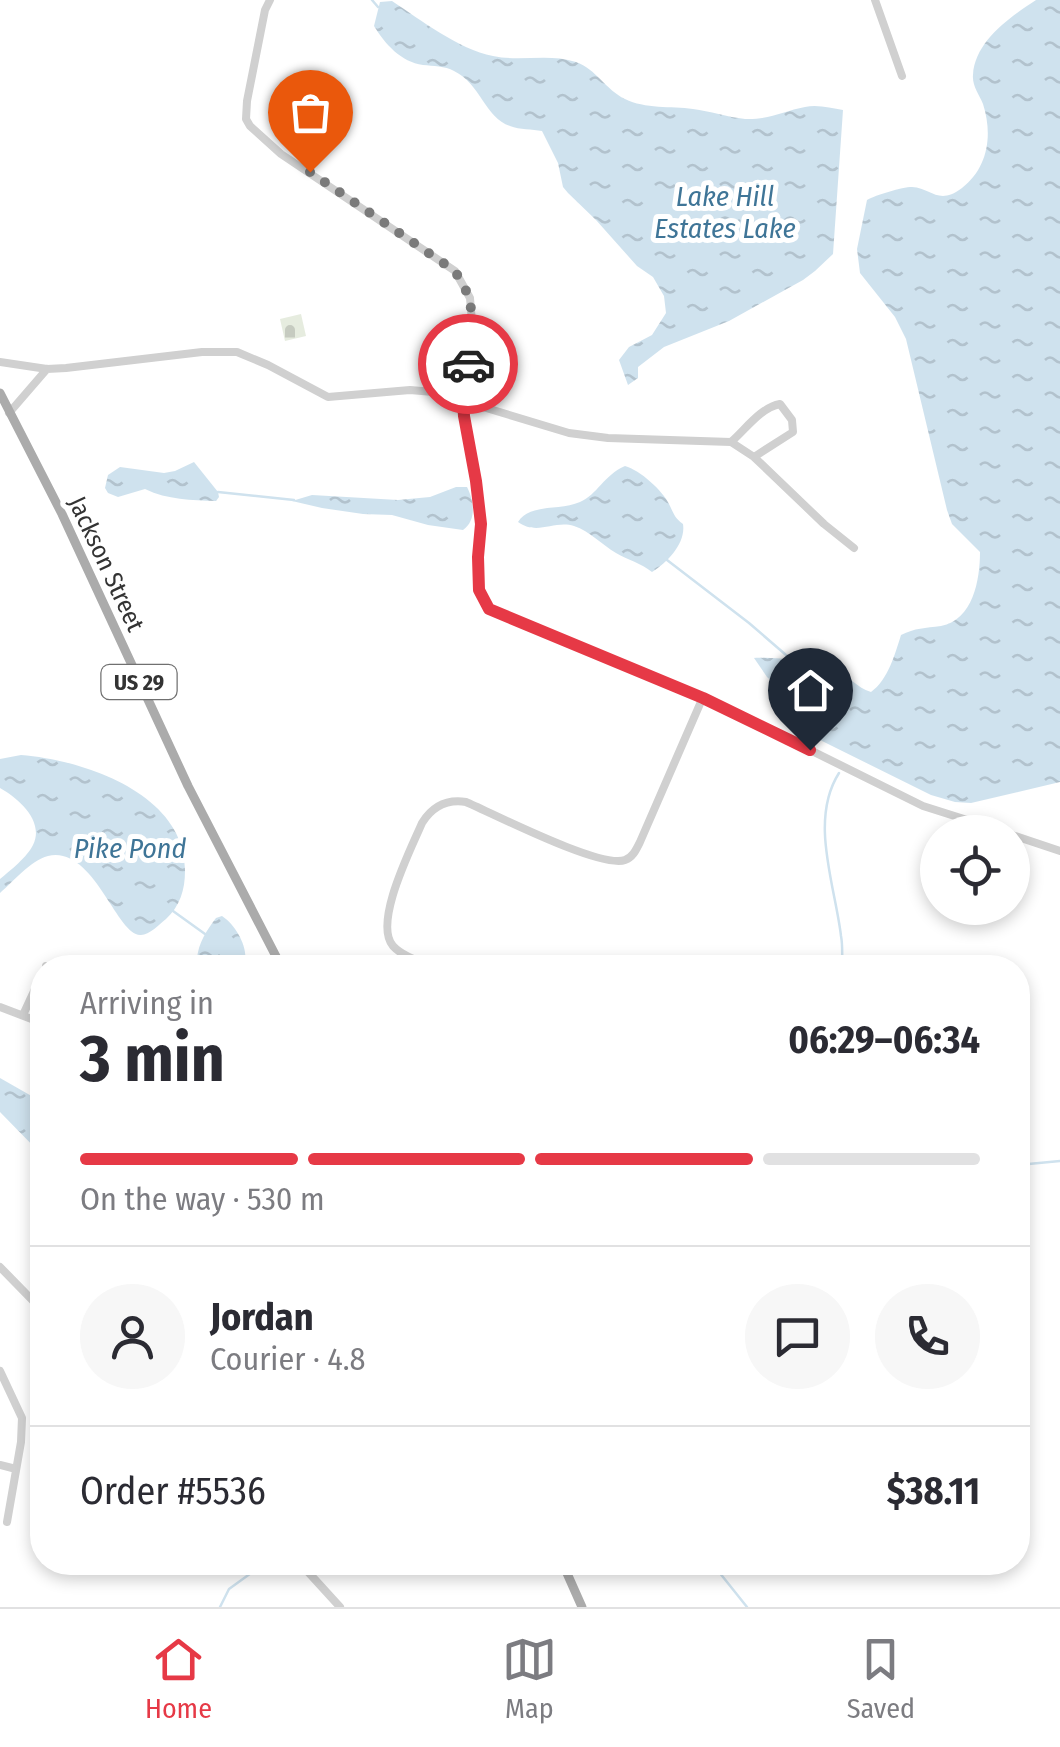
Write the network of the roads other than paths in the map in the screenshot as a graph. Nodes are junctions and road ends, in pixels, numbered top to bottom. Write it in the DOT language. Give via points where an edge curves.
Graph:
graph roads {
  1 [pos="270,0"];
  2 [pos="874,0"];
  3 [pos="902,76"];
  4 [pos="0,362"];
  5 [pos="47,369"];
  6 [pos="0,393"];
  7 [pos="463,401"];
  8 [pos="5,407"];
  9 [pos="731,442"];
  10 [pos="754,457"];
  11 [pos="854,548"];
  12 [pos="703,698"];
  13 [pos="951,815"];
  14 [pos="1030,841"];
  15 [pos="1060,851"];
  16 [pos="275,955"];
  17 [pos="406,955"];
  18 [pos="30,1000"];
  19 [pos="0,1008"];
  20 [pos="23,1014"];
  21 [pos="30,1017"];
  22 [pos="0,1267"];
  23 [pos="30,1298"];
  24 [pos="0,1371"];
  25 [pos="0,1465"];
  26 [pos="16,1469"];
  27 [pos="7,1522"];
  28 [pos="311,1575"];
  29 [pos="568,1575"];
  30 [pos="340,1607"];
  31 [pos="582,1607"];
  1 -- 7 [label="street" via="246,119 281,154 455,271 470,298 472,322"];
  2 -- 3 [label="street"];
  4 -- 5 [label="street"];
  5 -- 7 [label="street" via="237,352 328,397 410,390"];
  5 -- 8 [label="street"];
  6 -- 8 [label="main road, Jackson Street / US 29"];
  7 -- 9 [label="street" via="569,433"];
  7 -- 12 [label="street" via="481,524 479,590 489,609"];
  8 -- 16 [label="main road, Jackson Street / US 29"];
  9 -- 10 [label="street"];
  9 -- 10 [label="street" via="780,404 793,432"];
  10 -- 11 [label="street"];
  12 -- 13 [label="street"];
  12 -- 17 [label="street" via="629,859 594,857 466,802 446,803 428,814 386,926 392,945"];
  14 -- 15 [label="street"];
  18 -- 20 [label="street"];
  19 -- 20 [label="street"];
  20 -- 21 [label="street"];
  22 -- 23 [label="street"];
  24 -- 26 [label="street" via="22,1418"];
  25 -- 26 [label="street"];
  26 -- 27 [label="street"];
  28 -- 30 [label="street"];
  29 -- 31 [label="main road"];
}
